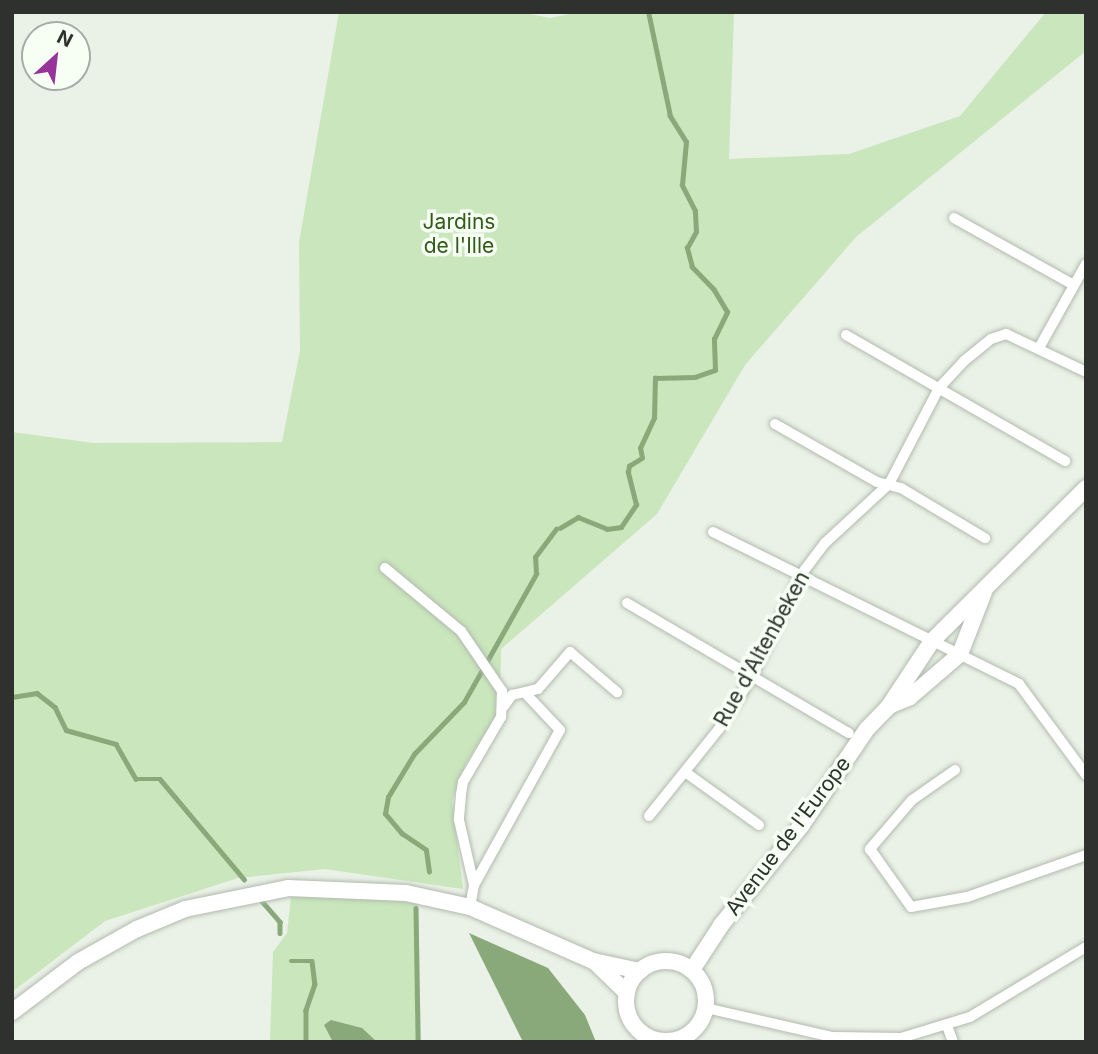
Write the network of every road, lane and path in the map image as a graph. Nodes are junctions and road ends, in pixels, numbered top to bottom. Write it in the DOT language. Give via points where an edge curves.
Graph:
graph roads {
  1 [pos="954,218"];
  2 [pos="1086,264"];
  3 [pos="1074,285"];
  4 [pos="846,335"];
  5 [pos="1038,348"];
  6 [pos="1086,372"];
  7 [pos="939,388"];
  8 [pos="775,424"];
  9 [pos="1065,461"];
  10 [pos="889,484"];
  11 [pos="1086,488"];
  12 [pos="713,532"];
  13 [pos="985,538"];
  14 [pos="385,568"];
  15 [pos="800,576"];
  16 [pos="987,586"];
  17 [pos="627,603"];
  18 [pos="932,641"];
  19 [pos="960,654"];
  20 [pos="753,675"];
  21 [pos="618,692"];
  22 [pos="527,695"];
  23 [pos="504,706"];
  24 [pos="889,706"];
  25 [pos="849,733"];
  26 [pos="955,770"];
  27 [pos="685,772"];
  28 [pos="1086,775"];
  29 [pos="649,816"];
  30 [pos="759,825"];
  31 [pos="1086,855"];
  32 [pos="474,885"];
  33 [pos="470,907"];
  34 [pos="1086,947"];
  35 [pos="593,961"];
  36 [pos="692,970"];
  37 [pos="640,971"];
  38 [pos="627,993"];
  39 [pos="706,1008"];
  40 [pos="12,1012"];
  41 [pos="947,1026"];
  42 [pos="647,1038"];
  43 [pos="674,1041"];
  44 [pos="953,1042"];
  1 -- 3 [label="street"];
  2 -- 3 [label="street"];
  3 -- 5 [label="street"];
  4 -- 7 [label="street"];
  5 -- 6 [label="street, Rue d'Altenbeken"];
  5 -- 7 [label="street, Rue d'Altenbeken" via="1001,335 964,361"];
  7 -- 9 [label="street"];
  7 -- 10 [label="street, Rue d'Altenbeken"];
  8 -- 10 [label="street" via="877,482"];
  10 -- 13 [label="street"];
  10 -- 15 [label="street, Rue d'Altenbeken" via="825,543"];
  11 -- 16 [label="street, Avenue de l'Europe"];
  12 -- 15 [label="street"];
  14 -- 23 [label="street" via="461,631 502,691"];
  15 -- 18 [label="street"];
  15 -- 20 [label="street, Rue d'Altenbeken"];
  16 -- 18 [label="street, Avenue de l'Europe"];
  16 -- 19 [label="street, Avenue de l'Europe"];
  17 -- 20 [label="street"];
  18 -- 19 [label="street"];
  18 -- 24 [label="street, Avenue de l'Europe"];
  19 -- 24 [label="street, Avenue de l'Europe" via="910,697"];
  19 -- 28 [label="street" via="1019,684"];
  20 -- 25 [label="street"];
  20 -- 27 [label="street, Rue d'Altenbeken"];
  21 -- 22 [label="street" via="570,652"];
  22 -- 23 [label="street" via="512,695"];
  22 -- 32 [label="street" via="559,726"];
  23 -- 32 [label="street" via="460,795 459,820"];
  24 -- 36 [label="street, Avenue de l'Europe" via="867,729 802,825 722,924"];
  26 -- 31 [label="street" via="912,800 870,849 911,907 967,897"];
  27 -- 29 [label="street, Rue d'Altenbeken"];
  27 -- 30 [label="street"];
  32 -- 33 [label="street"];
  33 -- 35 [label="street"];
  33 -- 40 [label="street" via="406,893 346,887 288,888 245,895 185,909 137,929 78,961"];
  34 -- 41 [label="street"];
  35 -- 37 [label="street"];
  35 -- 38 [label="street"];
  36 -- 37 [label="street" via="666,961"];
  36 -- 39 [label="street" via="701,981"];
  37 -- 38 [label="street"];
  38 -- 42 [label="street" via="629,1016"];
  39 -- 41 [label="street" via="862,1040 901,1038"];
  39 -- 43 [label="street" via="700,1022"];
  41 -- 44 [label="street"];
  42 -- 43 [label="street"];
}
